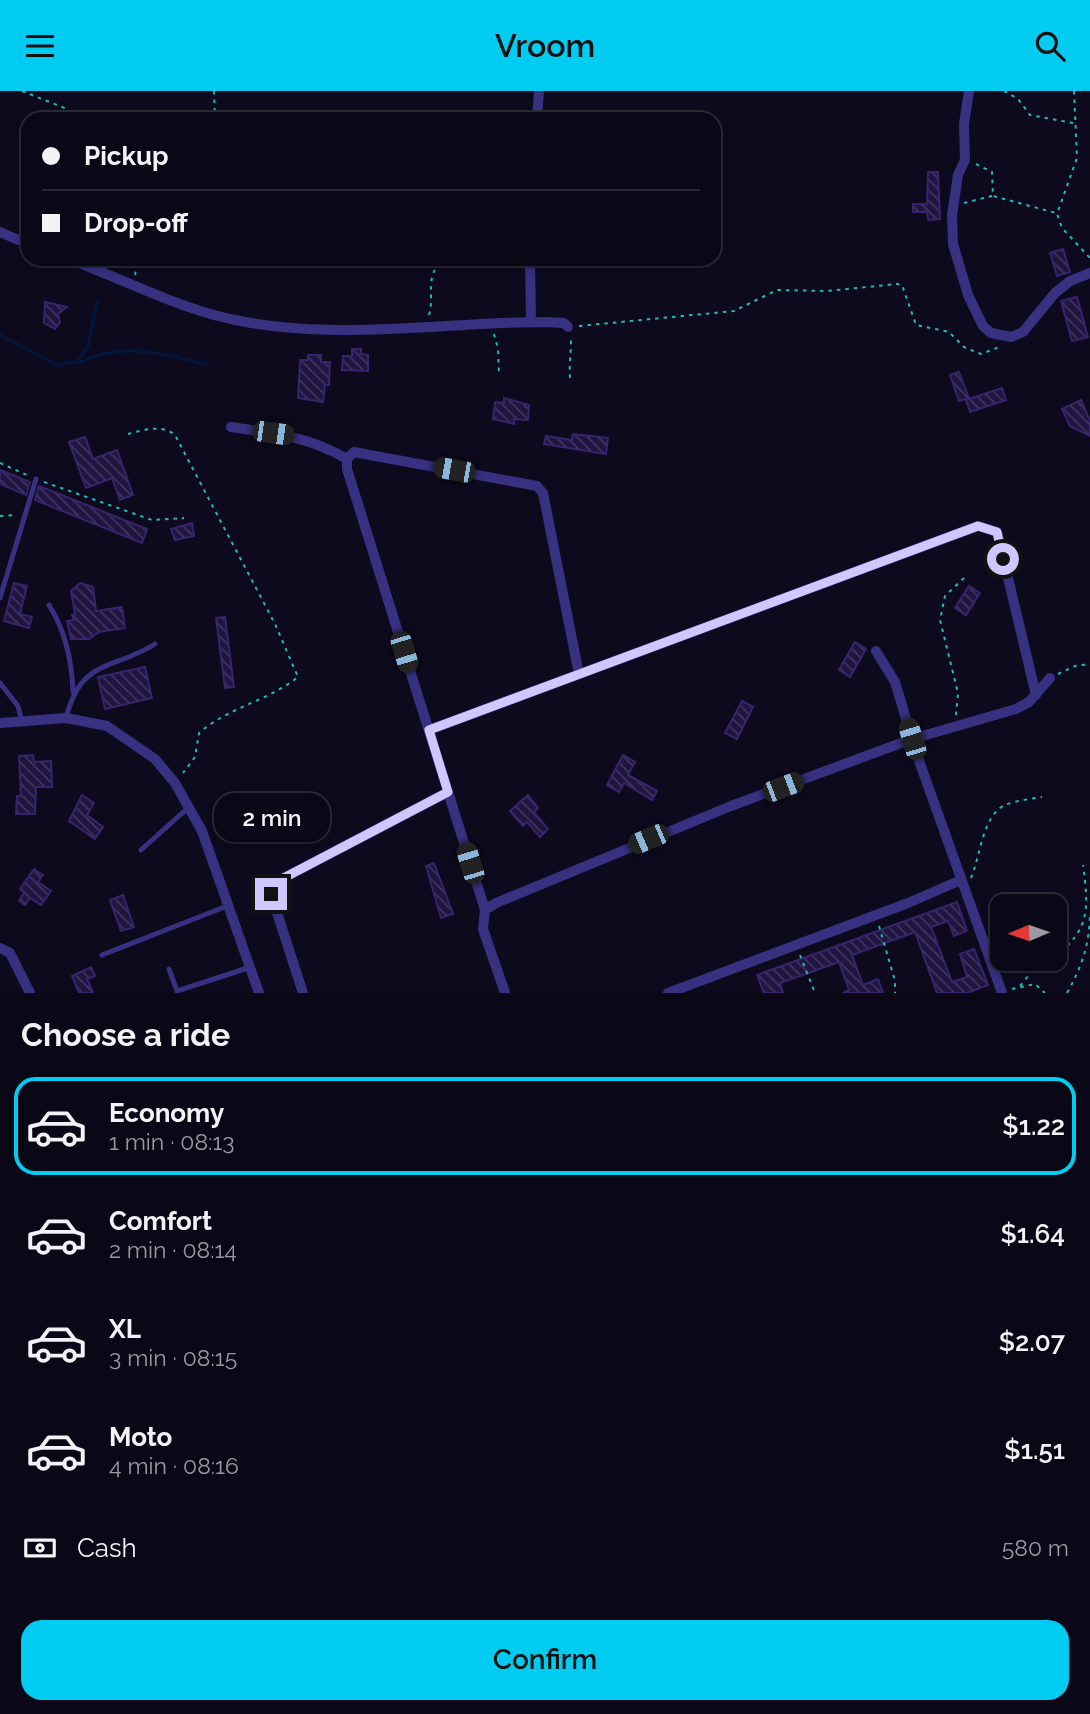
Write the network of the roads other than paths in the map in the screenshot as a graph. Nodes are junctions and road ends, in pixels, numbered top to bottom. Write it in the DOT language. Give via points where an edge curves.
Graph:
graph roads {
  1 [pos="539,91"];
  2 [pos="969,91"];
  3 [pos="538,112"];
  4 [pos="0,232"];
  5 [pos="21,241"];
  6 [pos="86,266"];
  7 [pos="530,266"];
  8 [pos="1090,273"];
  9 [pos="531,322"];
  10 [pos="568,327"];
  11 [pos="231,428"];
  12 [pos="347,459"];
  13 [pos="36,479"];
  14 [pos="0,598"];
  15 [pos="49,605"];
  16 [pos="156,644"];
  17 [pos="876,651"];
  18 [pos="579,674"];
  19 [pos="1050,678"];
  20 [pos="0,683"];
  21 [pos="73,692"];
  22 [pos="1036,695"];
  23 [pos="66,717"];
  24 [pos="22,722"];
  25 [pos="0,723"];
  26 [pos="429,730"];
  27 [pos="912,739"];
  28 [pos="448,792"];
  29 [pos="189,807"];
  30 [pos="141,850"];
  31 [pos="962,886"];
  32 [pos="230,905"];
  33 [pos="485,910"];
  34 [pos="0,948"];
  35 [pos="102,955"];
  36 [pos="251,967"];
  37 [pos="169,969"];
  38 [pos="30,993"];
  39 [pos="259,993"];
  40 [pos="303,993"];
  41 [pos="505,993"];
  42 [pos="668,993"];
  43 [pos="1002,993"];
  1 -- 3 [label="street"];
  2 -- 8 [label="street" via="965,160 953,206 953,244 983,326 1010,337 1023,333 1055,293"];
  4 -- 5 [label="street"];
  6 -- 9 [label="street" via="216,315 280,326 345,329"];
  7 -- 9 [label="street"];
  9 -- 10 [label="street"];
  11 -- 12 [label="street" via="294,436 324,445"];
  12 -- 18 [label="street" via="354,452 537,486 543,493"];
  12 -- 26 [label="street"];
  13 -- 14 [label="lane"];
  15 -- 21 [label="lane" via="59,620 72,665"];
  16 -- 21 [label="lane" via="92,671"];
  17 -- 27 [label="street" via="895,682"];
  18 -- 22 [label="street" via="978,526 997,532"];
  18 -- 26 [label="street"];
  19 -- 22 [label="street"];
  20 -- 24 [label="lane" via="18,706"];
  21 -- 23 [label="lane"];
  22 -- 27 [label="street" via="1016,709"];
  23 -- 24 [label="street"];
  23 -- 29 [label="street" via="107,726 155,759"];
  24 -- 25 [label="street"];
  26 -- 28 [label="street"];
  27 -- 31 [label="street"];
  27 -- 33 [label="street" via="648,839"];
  28 -- 33 [label="street"];
  28 -- 40 [label="street" via="271,888"];
  29 -- 30 [label="lane"];
  29 -- 32 [label="street"];
  31 -- 42 [label="street"];
  31 -- 43 [label="street"];
  32 -- 35 [label="lane"];
  32 -- 36 [label="street"];
  33 -- 41 [label="street" via="483,929"];
  34 -- 38 [label="street" via="10,953"];
  36 -- 37 [label="lane" via="177,991"];
  36 -- 39 [label="street"];
}
